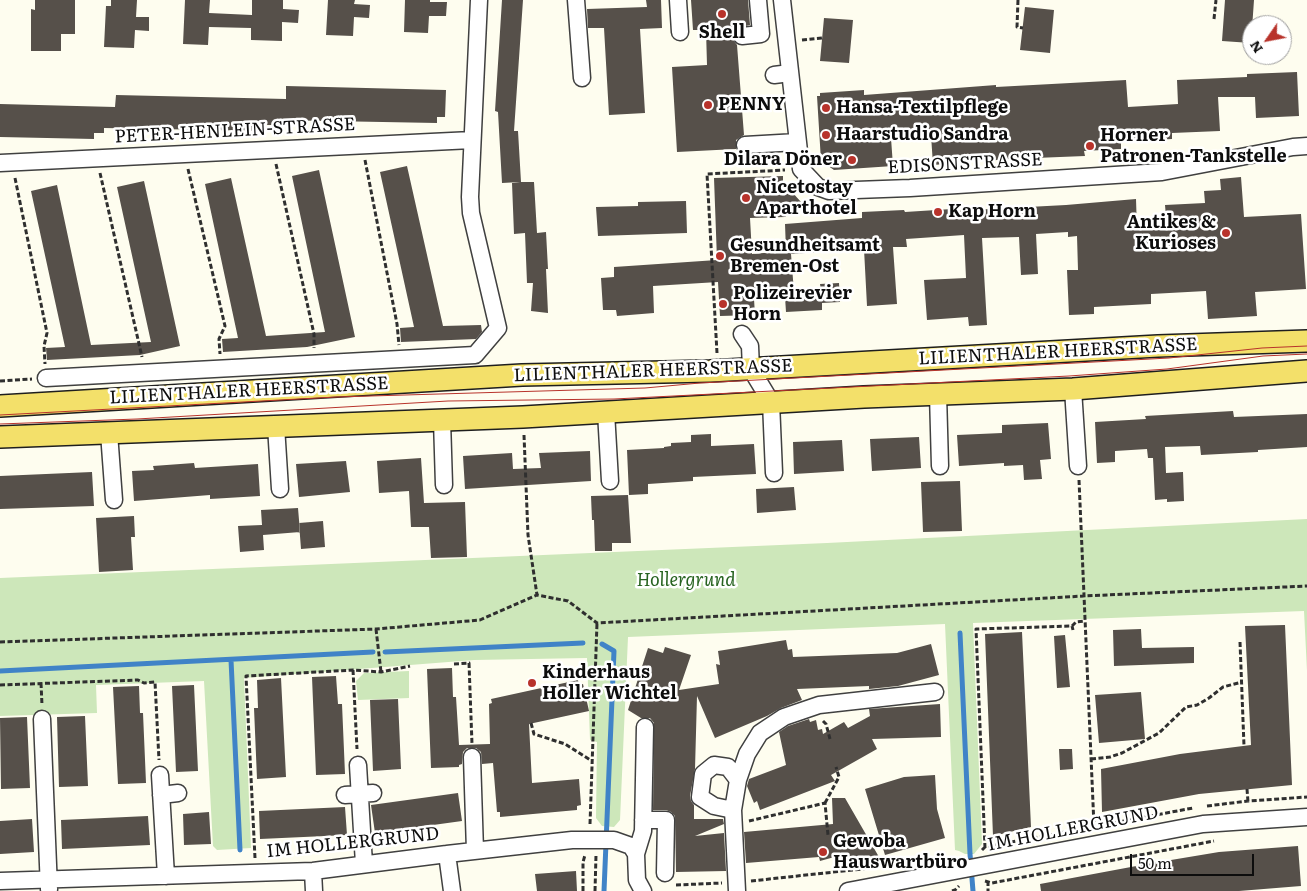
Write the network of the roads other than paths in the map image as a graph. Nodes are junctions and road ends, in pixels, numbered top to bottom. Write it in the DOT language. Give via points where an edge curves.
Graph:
graph roads {
  1 [pos="479,0"];
  2 [pos="576,0"];
  3 [pos="678,0"];
  4 [pos="758,0"];
  5 [pos="782,0"];
  6 [pos="680,32"];
  7 [pos="742,36"];
  8 [pos="582,78"];
  9 [pos="472,140"];
  10 [pos="797,142"];
  11 [pos="744,145"];
  12 [pos="1307,146"];
  13 [pos="6,162"];
  14 [pos="742,334"];
  15 [pos="1307,341"];
  16 [pos="752,368"];
  17 [pos="1307,370"];
  18 [pos="46,378"];
  19 [pos="1072,389"];
  20 [pos="938,394"];
  21 [pos="771,402"];
  22 [pos="0,406"];
  23 [pos="606,412"];
  24 [pos="442,420"];
  25 [pos="276,426"];
  26 [pos="109,433"];
  27 [pos="0,437"];
  28 [pos="940,466"];
  29 [pos="1078,466"];
  30 [pos="774,473"];
  31 [pos="610,481"];
  32 [pos="444,484"];
  33 [pos="280,489"];
  34 [pos="114,500"];
  35 [pos="935,692"];
  36 [pos="42,719"];
  37 [pos="645,727"];
  38 [pos="472,757"];
  39 [pos="358,765"];
  40 [pos="160,775"];
  41 [pos="738,780"];
  42 [pos="178,793"];
  43 [pos="156,799"];
  44 [pos="734,816"];
  45 [pos="1307,817"];
  46 [pos="643,820"];
  47 [pos="475,851"];
  48 [pos="447,854"];
  49 [pos="636,854"];
  50 [pos="364,864"];
  51 [pos="313,871"];
  52 [pos="166,876"];
  53 [pos="666,879"];
  54 [pos="0,881"];
  55 [pos="49,885"];
  56 [pos="736,887"];
  57 [pos="314,891"];
  58 [pos="452,891"];
  59 [pos="643,891"];
  60 [pos="848,891"];
  1 -- 9 [label="street"];
  2 -- 8 [label="street"];
  3 -- 6 [label="street"];
  4 -- 7 [label="street" via="761,34"];
  5 -- 10 [label="street" via="782,74 787,118"];
  9 -- 13 [label="street, PETER-HENLEIN-STRASSE"];
  9 -- 18 [label="street" via="471,213 498,328 475,355"];
  10 -- 11 [label="street"];
  10 -- 12 [label="street, EDISONSTRASSE" via="801,169 818,187 829,191 1162,172"];
  14 -- 16 [label="street" via="750,346"];
  15 -- 16 [label="main road, LILIENTHALER HEERSTRASSE"];
  16 -- 21 [label="street"];
  16 -- 22 [label="main road, LILIENTHALER HEERSTRASSE" via="522,375"];
  17 -- 19 [label="main road, LILIENTHALER HEERSTRASSE"];
  19 -- 20 [label="main road, LILIENTHALER HEERSTRASSE"];
  19 -- 29 [label="street"];
  20 -- 21 [label="main road, LILIENTHALER HEERSTRASSE"];
  20 -- 28 [label="street, LILIENTHALER HEERSTRASSE"];
  21 -- 23 [label="main road, LILIENTHALER HEERSTRASSE"];
  21 -- 30 [label="street"];
  23 -- 24 [label="main road, LILIENTHALER HEERSTRASSE"];
  23 -- 31 [label="street"];
  24 -- 25 [label="main road, LILIENTHALER HEERSTRASSE"];
  24 -- 32 [label="street"];
  25 -- 26 [label="main road, LILIENTHALER HEERSTRASSE"];
  25 -- 33 [label="street, LILIENTHALER HEERSTRASSE"];
  26 -- 27 [label="main road, LILIENTHALER HEERSTRASSE"];
  26 -- 34 [label="street, LILIENTHALER HEERSTRASSE"];
  35 -- 41 [label="street" via="820,704 784,717 760,733 747,754"];
  36 -- 55 [label="street"];
  37 -- 46 [label="street"];
  38 -- 47 [label="street"];
  39 -- 50 [label="street"];
  40 -- 43 [label="street"];
  41 -- 44 [label="street"];
  41 -- 44 [label="street" via="728,767 714,765 703,774 700,797"];
  42 -- 43 [label="street"];
  43 -- 52 [label="street"];
  44 -- 56 [label="street"];
  45 -- 60 [label="street, IM HOLLERGRUND" via="1203,824"];
  46 -- 49 [label="street"];
  46 -- 53 [label="street" via="666,820"];
  47 -- 48 [label="street, IM HOLLERGRUND"];
  47 -- 49 [label="street, IM HOLLERGRUND" via="572,840 601,840 624,842"];
  48 -- 50 [label="street, IM HOLLERGRUND"];
  48 -- 58 [label="street"];
  49 -- 59 [label="street" via="637,880"];
  50 -- 51 [label="street, IM HOLLERGRUND"];
  51 -- 52 [label="street, IM HOLLERGRUND"];
  51 -- 57 [label="street"];
  52 -- 55 [label="street, IM HOLLERGRUND"];
  54 -- 55 [label="street, IM HOLLERGRUND"];
}
